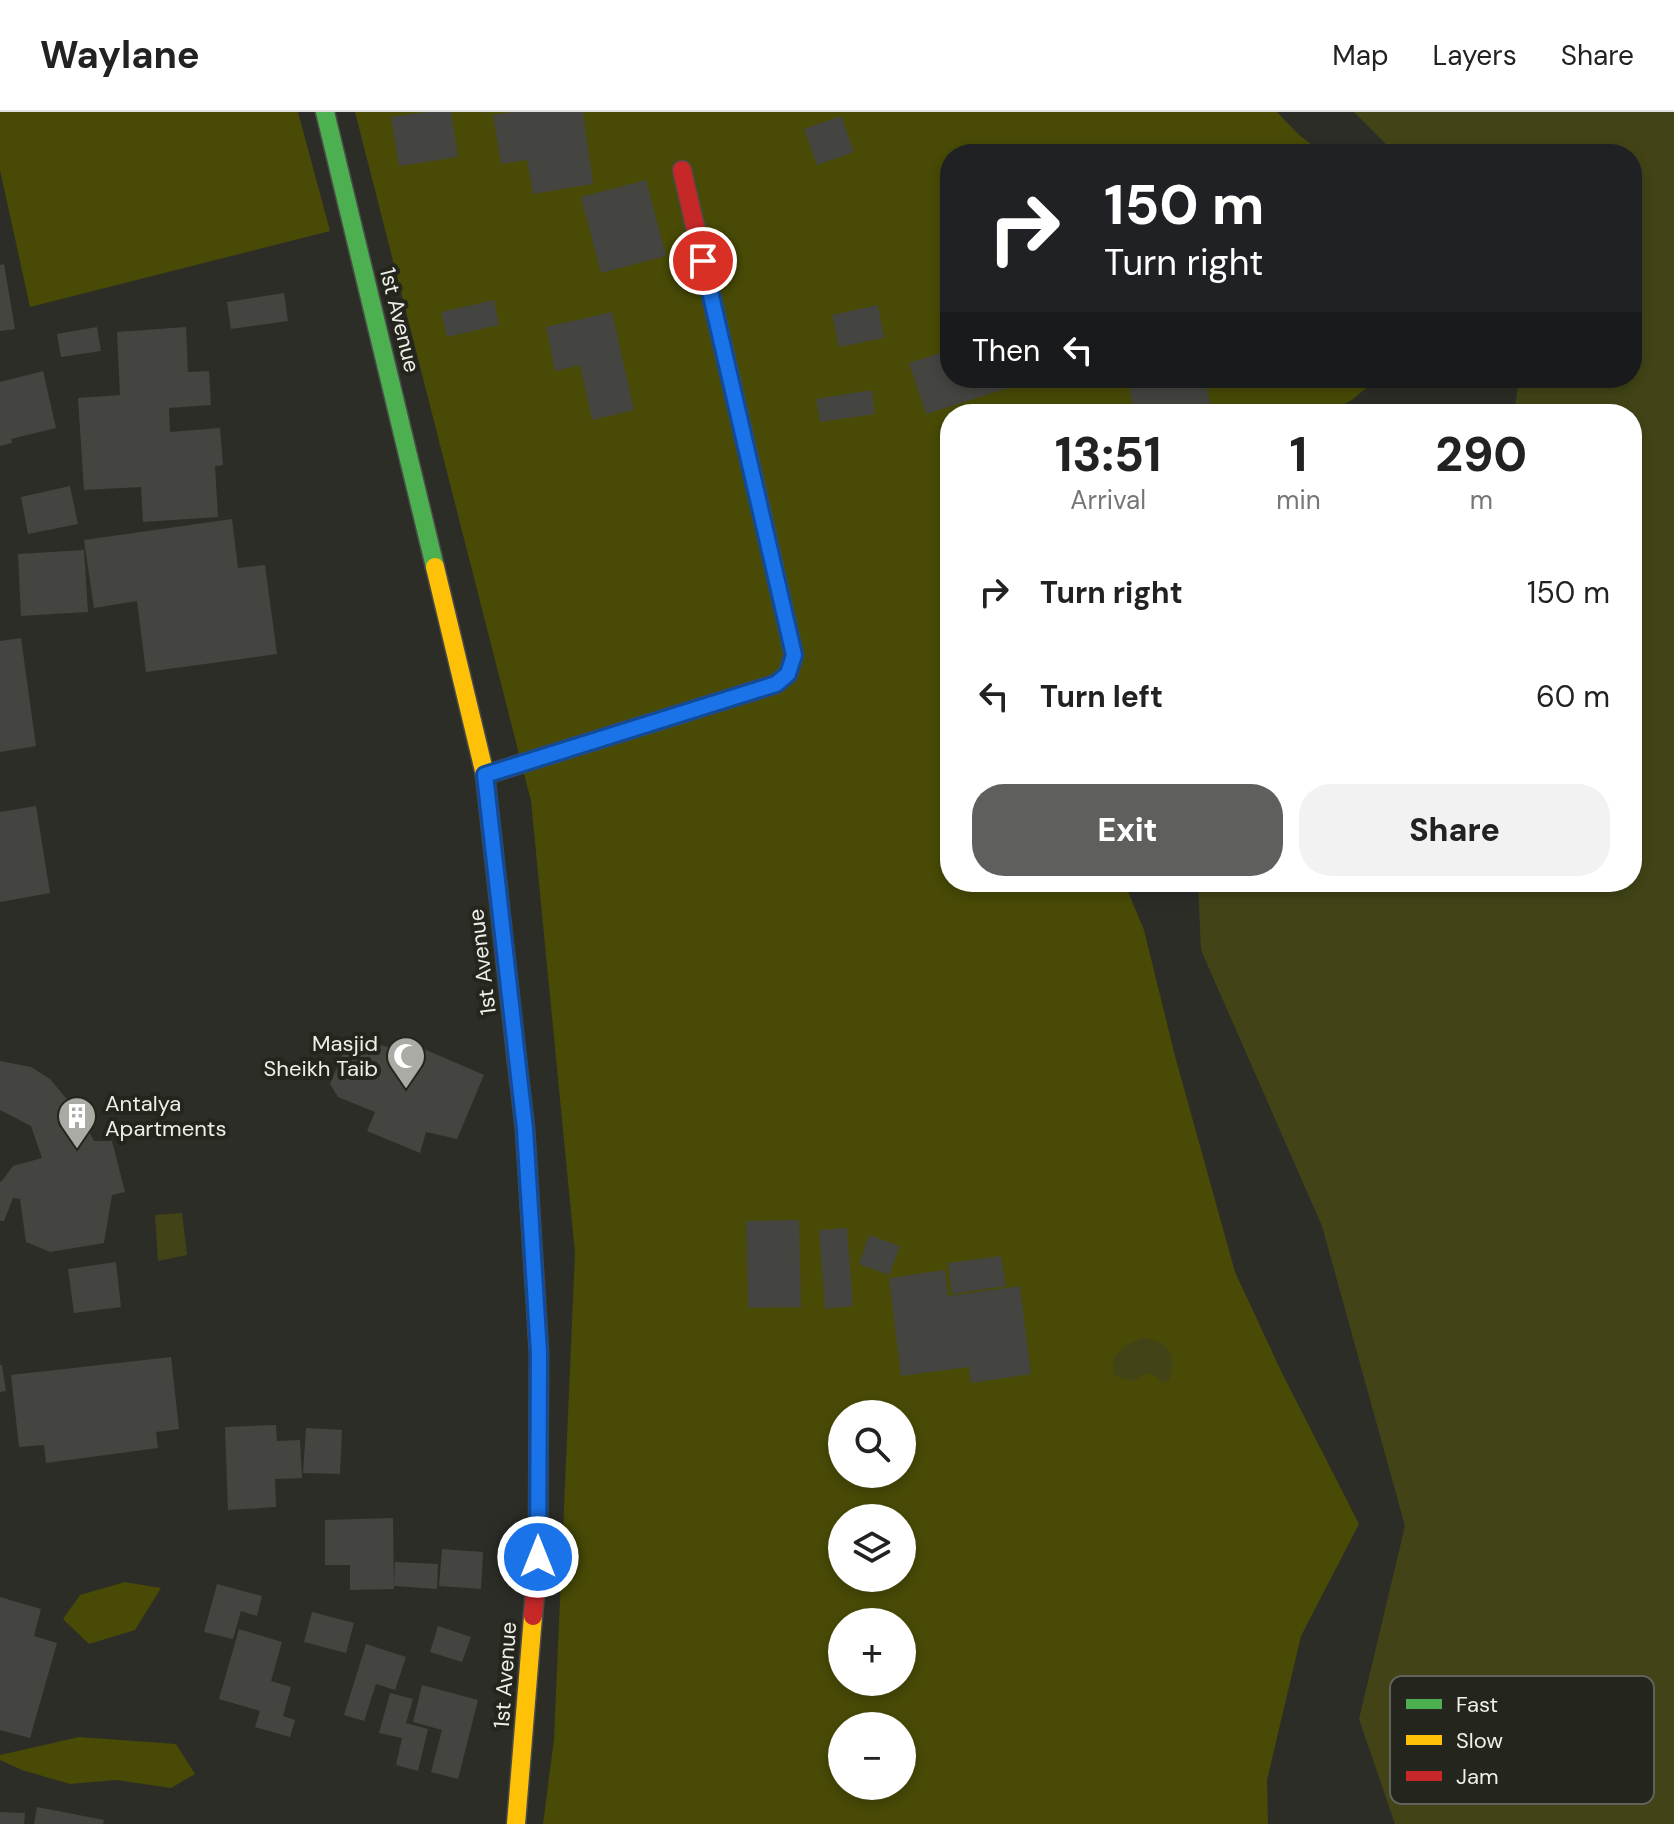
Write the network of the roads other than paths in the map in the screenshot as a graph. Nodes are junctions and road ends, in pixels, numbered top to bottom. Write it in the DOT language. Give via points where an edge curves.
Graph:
graph roads {
  1 [pos="325,112"];
  2 [pos="682,170"];
  3 [pos="485,775"];
  4 [pos="516,1824"];
  1 -- 3 [label="street, 1st Avenue"];
  2 -- 3 [label="street" via="794,655 788,674 776,684"];
  3 -- 4 [label="street, 1st Avenue" via="525,1129 539,1353 538,1557"];
}
